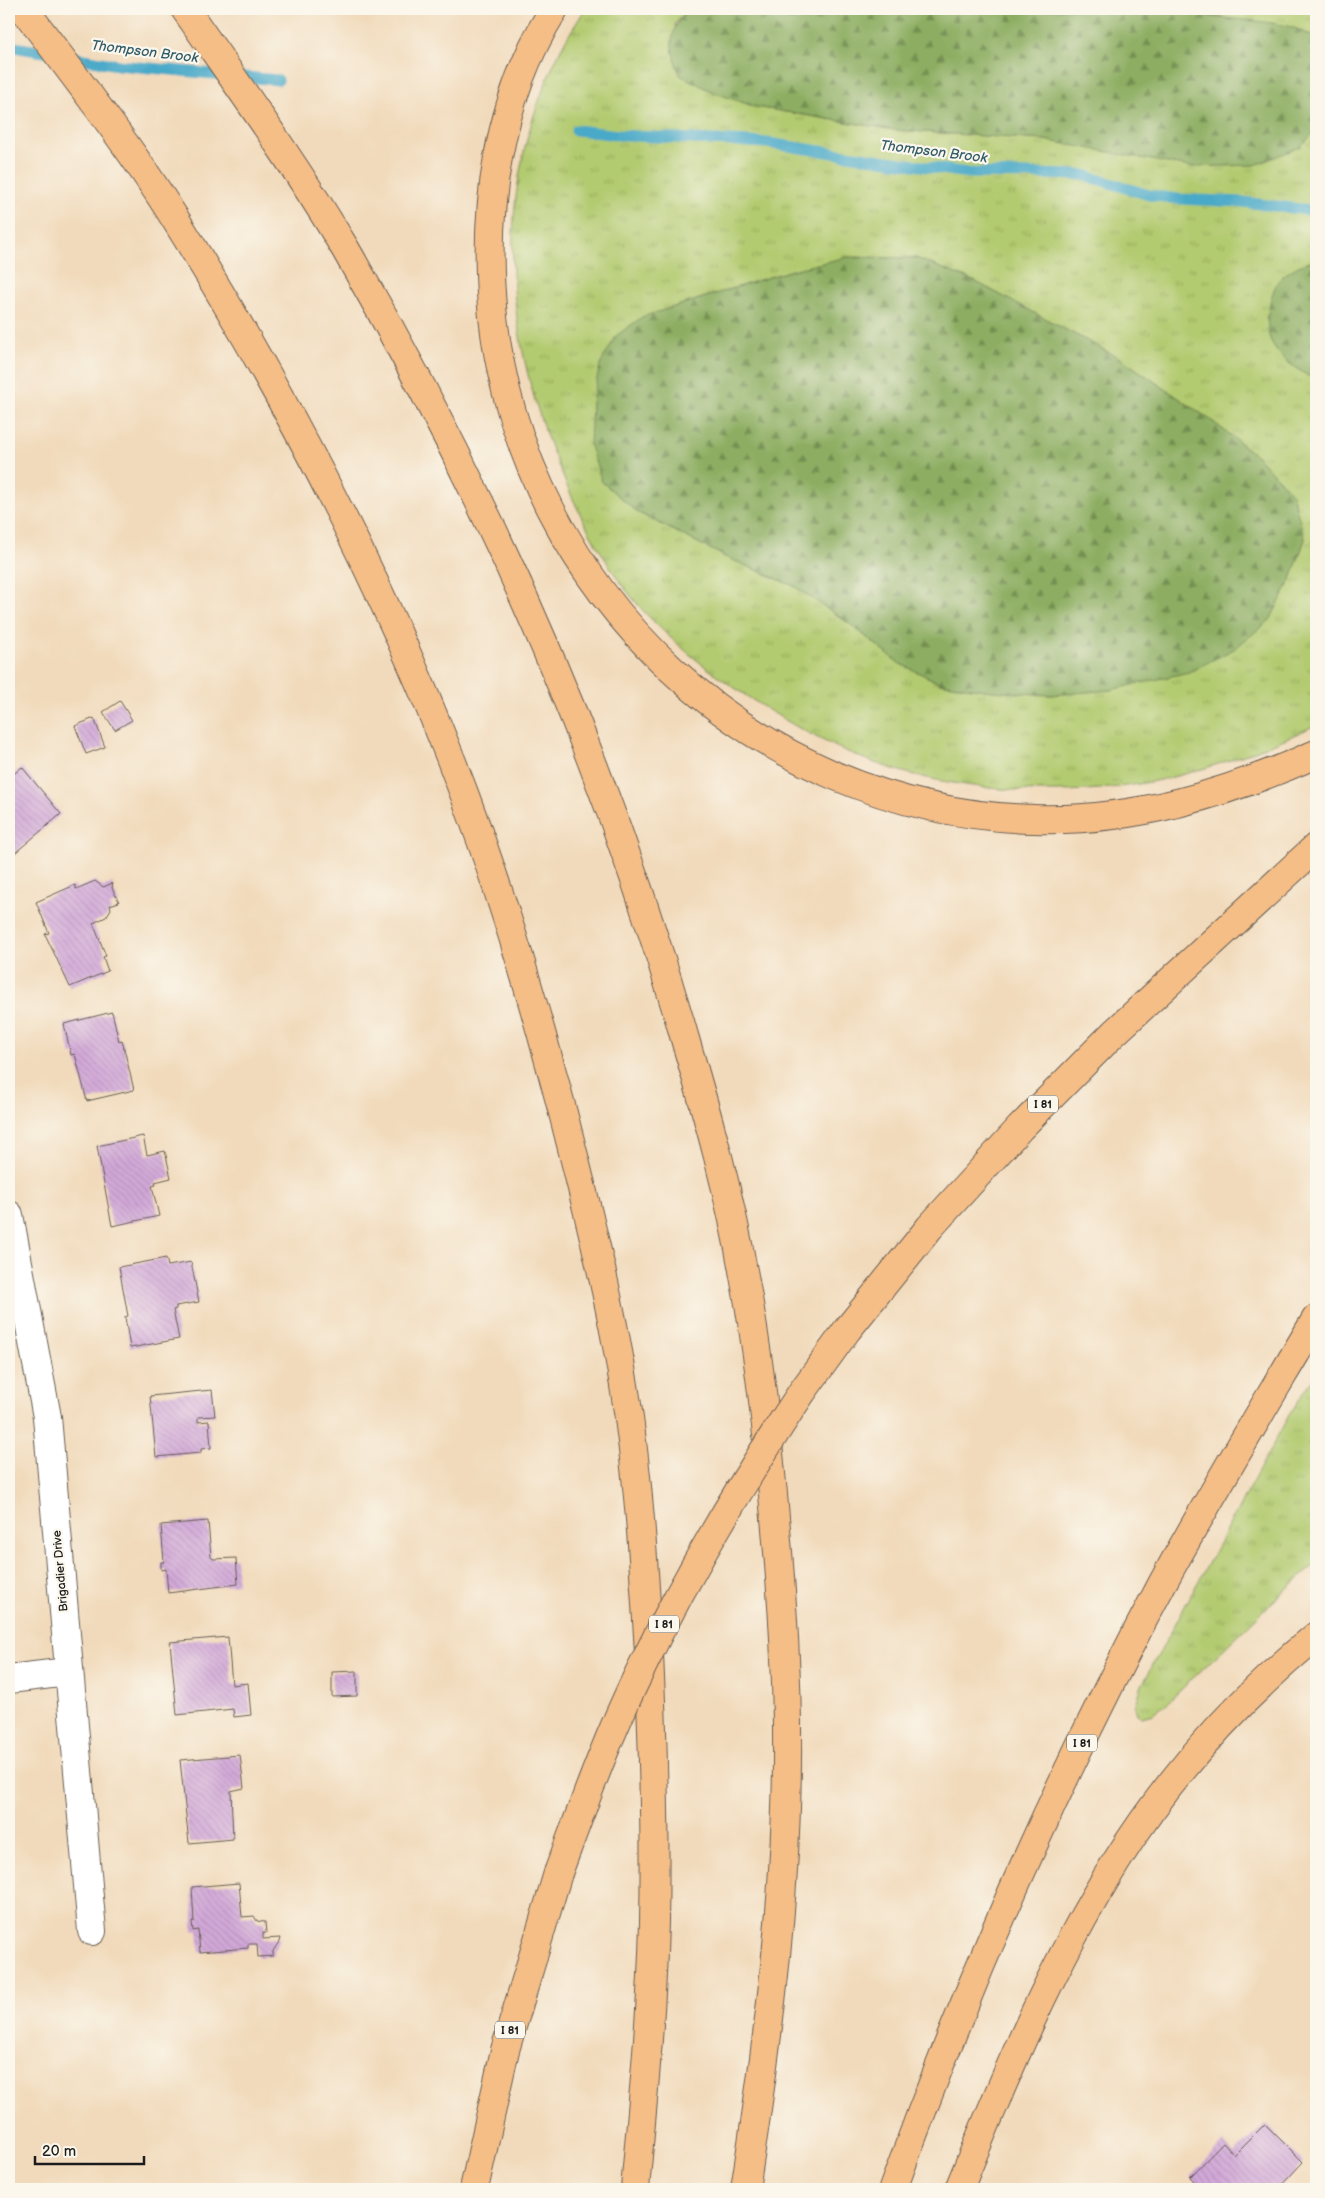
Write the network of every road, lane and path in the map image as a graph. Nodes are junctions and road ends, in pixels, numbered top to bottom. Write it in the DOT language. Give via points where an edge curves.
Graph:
graph roads {
  1 [pos="24,9"];
  2 [pos="185,9"];
  3 [pos="554,9"];
  4 [pos="1316,754"];
  5 [pos="1316,846"];
  6 [pos="9,1215"];
  7 [pos="1316,1319"];
  8 [pos="1316,1636"];
  9 [pos="68,1672"];
  10 [pos="9,1679"];
  11 [pos="92,1930"];
  12 [pos="474,2189"];
  13 [pos="635,2189"];
  14 [pos="745,2189"];
  15 [pos="893,2189"];
  16 [pos="959,2189"];
  1 -- 13 [label="highway" via="132,155 174,218 294,423 343,516 450,756 509,922 585,1197 626,1396 638,1497 648,1641 654,1926"];
  2 -- 14 [label="highway" via="345,248 429,400 500,544 574,714 635,878 667,975 711,1130 730,1208 756,1346 768,1432 787,1709 787,1766 774,1975 758,2113"];
  3 -- 4 [label="highway" via="526,64 506,120 498,159 489,237 491,300 499,361 531,470 559,527 594,584 663,663 722,712 829,774 910,801 997,817 1075,818 1151,810 1217,793"];
  5 -- 12 [label="highway, I 81, bridge" via="1114,1033 930,1227 802,1392 735,1496 669,1613 639,1674 612,1733 558,1873 505,2050"];
  6 -- 9 [label="street, Brigadier Drive" via="47,1417"];
  7 -- 15 [label="highway, I 81" via="1188,1538 1073,1760 965,2002"];
  8 -- 16 [label="highway" via="1232,1712 1172,1783 1116,1861 1027,2030"];
  9 -- 10 [label="street"];
  9 -- 11 [label="street, Brigadier Drive"];
}
